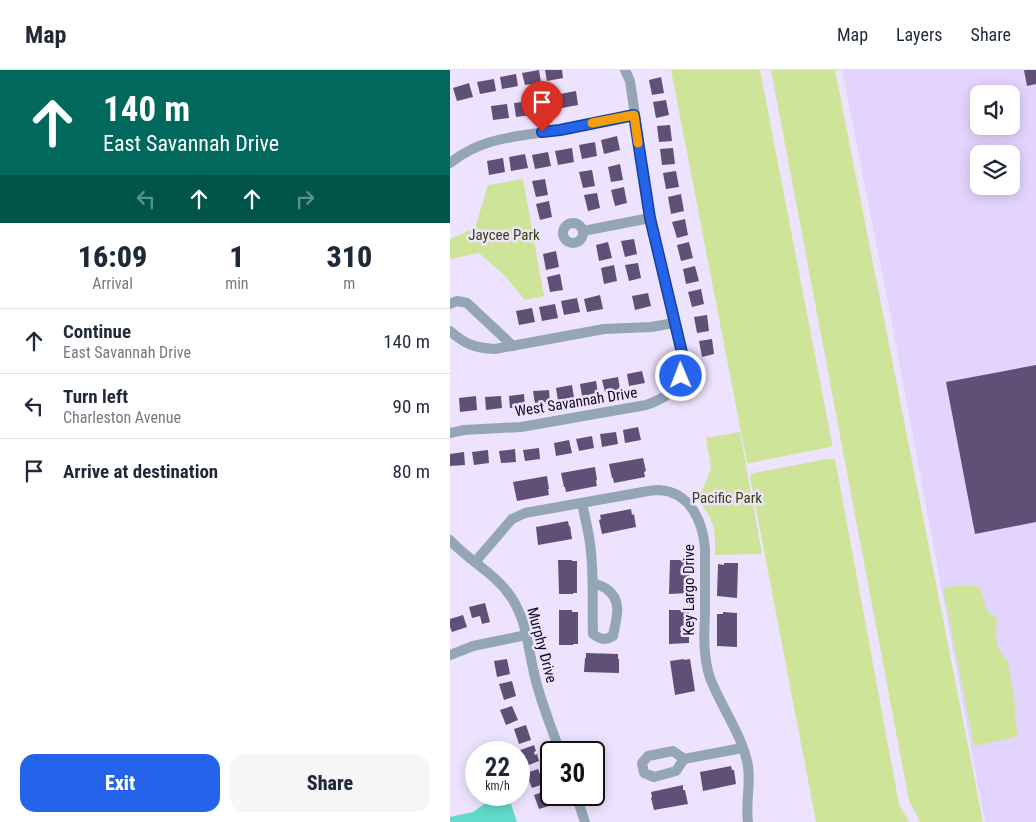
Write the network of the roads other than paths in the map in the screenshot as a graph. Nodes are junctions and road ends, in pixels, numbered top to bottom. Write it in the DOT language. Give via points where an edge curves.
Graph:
graph roads {
  1 [pos="625,70"];
  2 [pos="634,115"];
  3 [pos="450,163"];
  4 [pos="650,218"];
  5 [pos="583,231"];
  6 [pos="450,304"];
  7 [pos="674,323"];
  8 [pos="450,331"];
  9 [pos="513,346"];
  10 [pos="450,433"];
  11 [pos="582,503"];
  12 [pos="450,540"];
  13 [pos="475,562"];
  14 [pos="593,582"];
  15 [pos="526,635"];
  16 [pos="450,655"];
  17 [pos="556,741"];
  18 [pos="742,748"];
  19 [pos="684,759"];
  20 [pos="580,806"];
  21 [pos="585,822"];
  22 [pos="748,822"];
  1 -- 2 [label="street, West Savannah Drive" via="630,81"];
  2 -- 3 [label="street" via="481,144"];
  2 -- 4 [label="street, West Savannah Drive"];
  4 -- 5 [label="street"];
  4 -- 7 [label="street, West Savannah Drive"];
  6 -- 9 [label="street" via="457,301 467,303"];
  7 -- 9 [label="street" via="604,329"];
  7 -- 10 [label="street, West Savannah Drive" via="683,357 681,376 673,390 661,400 646,406 521,427"];
  8 -- 9 [label="street" via="462,341 480,348"];
  11 -- 13 [label="street, Key Largo Drive" via="525,513 512,519"];
  11 -- 14 [label="street"];
  11 -- 18 [label="street, Key Largo Drive" via="659,490 685,500 694,510 706,549 706,663"];
  12 -- 13 [label="street, Murphy Drive"];
  13 -- 15 [label="street, Murphy Drive" via="511,597"];
  14 -- 14 [label="street" via="593,634 599,639 608,639 613,636 618,613 616,600 608,589"];
  15 -- 16 [label="street" via="474,646"];
  15 -- 17 [label="street, Murphy Drive" via="535,680"];
  18 -- 19 [label="street"];
  18 -- 22 [label="street, Key Largo Drive" via="748,768"];
  20 -- 21 [label="street"];
}
